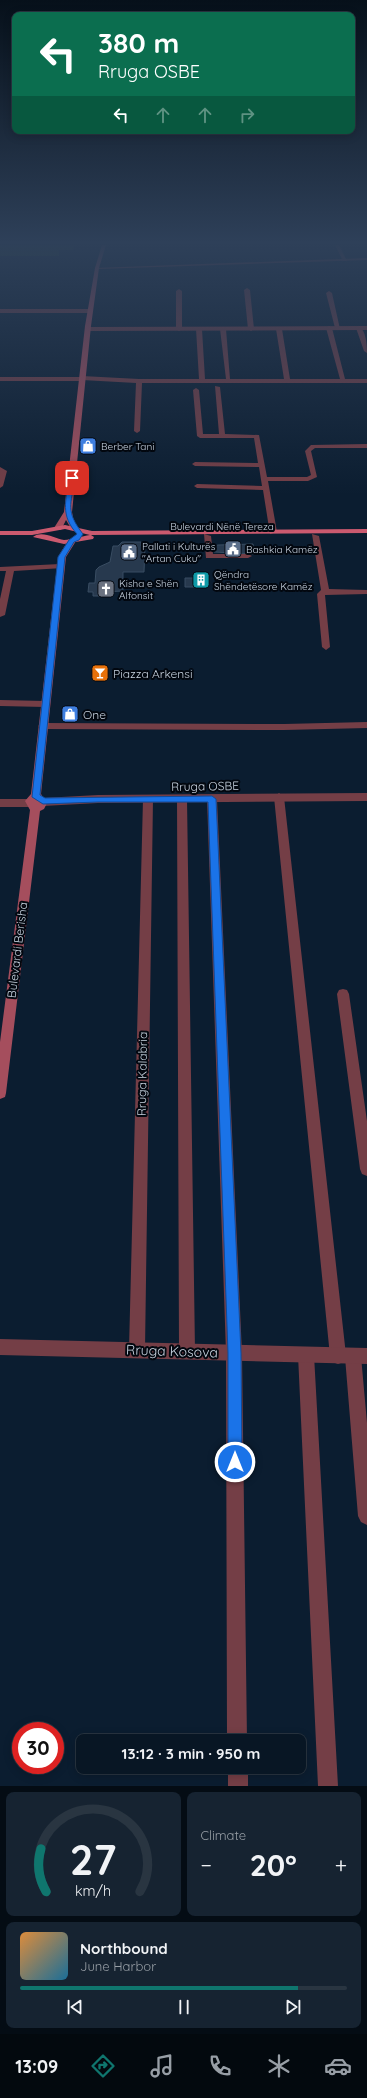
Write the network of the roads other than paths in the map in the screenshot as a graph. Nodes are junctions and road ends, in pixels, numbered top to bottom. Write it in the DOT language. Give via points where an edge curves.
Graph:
graph roads {
  1 [pos="241,328"];
  2 [pos="279,328"];
  3 [pos="329,328"];
  4 [pos="360,328"];
  5 [pos="88,329"];
  6 [pos="179,329"];
  7 [pos="199,329"];
  8 [pos="223,329"];
  9 [pos="367,351"];
  10 [pos="228,378"];
  11 [pos="0,379"];
  12 [pos="82,379"];
  13 [pos="139,381"];
  14 [pos="343,381"];
  15 [pos="202,382"];
  16 [pos="287,382"];
  17 [pos="367,382"];
  18 [pos="217,387"];
  19 [pos="196,390"];
  20 [pos="137,431"];
  21 [pos="222,436"];
  22 [pos="367,446"];
  23 [pos="195,464"];
  24 [pos="262,465"];
  25 [pos="0,469"];
  26 [pos="265,479"];
  27 [pos="0,486"];
  28 [pos="197,486"];
  29 [pos="265,488"];
  30 [pos="68,512"];
  31 [pos="56,529"];
  32 [pos="367,531"];
  33 [pos="0,533"];
  34 [pos="273,534"];
  35 [pos="76,535"];
  36 [pos="207,536"];
  37 [pos="314,536"];
  38 [pos="367,536"];
  39 [pos="0,537"];
  40 [pos="54,539"];
  41 [pos="248,556"];
  42 [pos="62,557"];
  43 [pos="60,566"];
  44 [pos="0,569"];
  45 [pos="10,569"];
  46 [pos="325,591"];
  47 [pos="367,592"];
  48 [pos="0,617"];
  49 [pos="326,647"];
  50 [pos="0,703"];
  51 [pos="46,704"];
  52 [pos="367,725"];
  53 [pos="43,726"];
  54 [pos="279,798"];
  55 [pos="367,798"];
  56 [pos="148,799"];
  57 [pos="182,799"];
  58 [pos="212,799"];
  59 [pos="36,802"];
  60 [pos="0,803"];
  61 [pos="343,994"];
  62 [pos="0,1093"];
  63 [pos="367,1168"];
  64 [pos="0,1347"];
  65 [pos="137,1349"];
  66 [pos="186,1351"];
  67 [pos="234,1353"];
  68 [pos="306,1355"];
  69 [pos="353,1356"];
  70 [pos="367,1516"];
  71 [pos="237,1734"];
  72 [pos="238,1774"];
  73 [pos="238,1786"];
  74 [pos="328,1786"];
  1 -- 8 [label="street"];
  2 -- 16 [label="street"];
  3 -- 14 [label="street"];
  4 -- 9 [label="street"];
  5 -- 6 [label="street"];
  5 -- 12 [label="main road"];
  6 -- 7 [label="street"];
  7 -- 8 [label="street"];
  7 -- 15 [label="street"];
  8 -- 10 [label="street"];
  11 -- 12 [label="street"];
  12 -- 13 [label="street"];
  12 -- 30 [label="main road"];
  13 -- 15 [label="street"];
  13 -- 20 [label="street"];
  14 -- 16 [label="street"];
  14 -- 17 [label="street"];
  15 -- 16 [label="street"];
  18 -- 21 [label="street"];
  19 -- 21 [label="street" via="199,435"];
  21 -- 24 [label="street" via="257,436"];
  22 -- 26 [label="street" via="313,446 308,451 315,476 308,479"];
  23 -- 24 [label="street"];
  24 -- 26 [label="street"];
  25 -- 27 [label="street" via="4,471"];
  26 -- 29 [label="street"];
  28 -- 29 [label="street"];
  29 -- 34 [label="street"];
  30 -- 31 [label="main road"];
  30 -- 35 [label="main road"];
  31 -- 33 [label="main road, Bulevardi Nënë Tereza"];
  31 -- 35 [label="main road, Bulevardi Nënë Tereza"];
  31 -- 40 [label="main road" via="51,534"];
  32 -- 34 [label="main road, Bulevardi Nënë Tereza"];
  34 -- 35 [label="main road, Bulevardi Nënë Tereza"];
  34 -- 36 [label="main road, Bulevardi Nënë Tereza"];
  34 -- 37 [label="main road, Bulevardi Nënë Tereza"];
  35 -- 36 [label="main road, Bulevardi Nënë Tereza"];
  35 -- 40 [label="main road, Bulevardi Nënë Tereza"];
  35 -- 42 [label="main road, Bulevardi Berisha"];
  36 -- 41 [label="street" via="209,556"];
  37 -- 38 [label="main road, Bulevardi Nënë Tereza"];
  37 -- 46 [label="street"];
  39 -- 40 [label="main road, Bulevardi Nënë Tereza"];
  40 -- 42 [label="main road"];
  42 -- 43 [label="main road, Bulevardi Berisha"];
  43 -- 45 [label="street"];
  43 -- 51 [label="main road, Bulevardi Berisha"];
  44 -- 45 [label="street"];
  45 -- 48 [label="street"];
  46 -- 47 [label="street"];
  46 -- 49 [label="street" via="320,596"];
  50 -- 51 [label="street"];
  51 -- 53 [label="main road, Bulevardi Berisha"];
  52 -- 53 [label="street"];
  53 -- 59 [label="main road, Bulevardi Berisha"];
  54 -- 55 [label="street, Rruga OSBE"];
  54 -- 58 [label="street, Rruga OSBE"];
  54 -- 69 [label="street"];
  56 -- 57 [label="street, Rruga OSBE"];
  56 -- 59 [label="street, Rruga OSBE"];
  56 -- 65 [label="street, Rruga Kalabria"];
  57 -- 58 [label="street, Rruga OSBE"];
  57 -- 66 [label="street"];
  58 -- 67 [label="street"];
  59 -- 60 [label="street, Rruga OSBE"];
  59 -- 62 [label="main road, Bulevardi Berisha"];
  61 -- 63 [label="street"];
  64 -- 65 [label="street, Rruga Kosova"];
  65 -- 66 [label="street, Rruga Kosova"];
  66 -- 67 [label="street, Rruga Kosova"];
  67 -- 68 [label="street, Rruga Kosova"];
  67 -- 71 [label="street"];
  68 -- 69 [label="street, Rruga Kosova"];
  68 -- 74 [label="street"];
  69 -- 70 [label="street"];
  72 -- 73 [label="street"];
}
